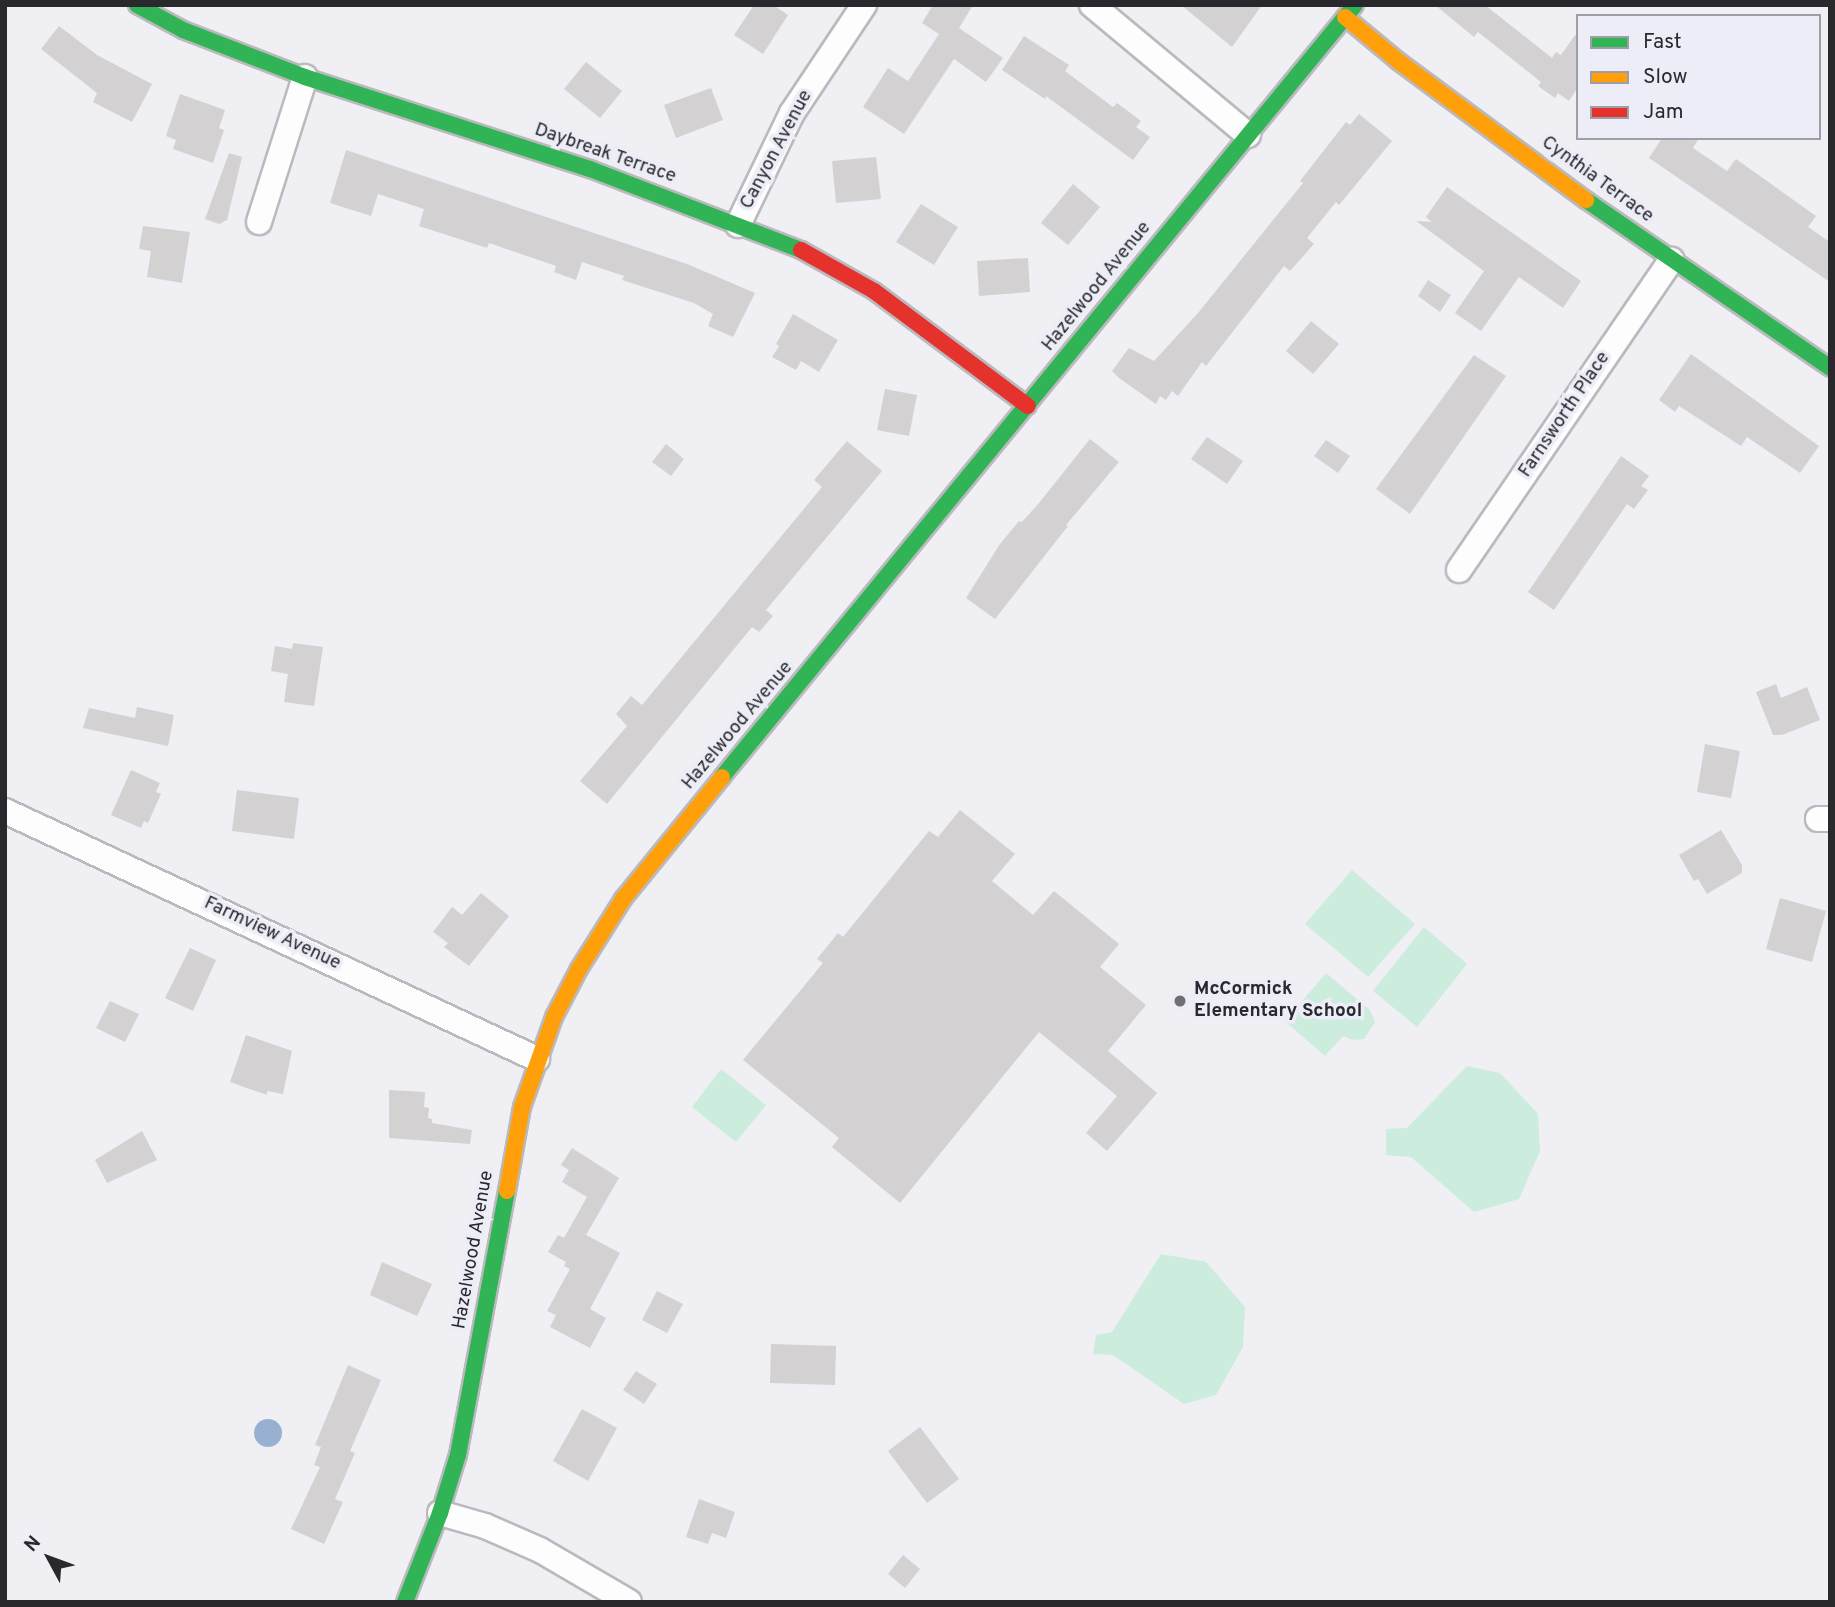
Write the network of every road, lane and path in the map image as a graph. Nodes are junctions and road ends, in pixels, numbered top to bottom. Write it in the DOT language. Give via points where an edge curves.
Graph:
graph roads {
  1 [pos="137,5"];
  2 [pos="864,5"];
  3 [pos="1092,5"];
  4 [pos="1350,11"];
  5 [pos="305,77"];
  6 [pos="1248,135"];
  7 [pos="260,222"];
  8 [pos="738,225"];
  9 [pos="1671,261"];
  10 [pos="1830,368"];
  11 [pos="1028,406"];
  12 [pos="1459,570"];
  13 [pos="5,811"];
  14 [pos="537,1059"];
  15 [pos="440,1513"];
  16 [pos="405,1602"];
  17 [pos="629,1602"];
  1 -- 5 [label="street, Daybreak Terrace" via="183,30"];
  2 -- 8 [label="street, Canyon Avenue" via="792,113"];
  3 -- 6 [label="street"];
  4 -- 6 [label="street, Hazelwood Avenue"];
  4 -- 9 [label="street, Cynthia Terrace" via="1398,61"];
  5 -- 7 [label="street"];
  5 -- 8 [label="street, Daybreak Terrace" via="590,169"];
  6 -- 11 [label="street, Hazelwood Avenue"];
  8 -- 11 [label="street, Daybreak Terrace" via="795,247 874,291"];
  9 -- 10 [label="street, Cynthia Terrace"];
  9 -- 12 [label="street, Farnsworth Place"];
  11 -- 14 [label="street, Hazelwood Avenue" via="624,900 579,969"];
  13 -- 14 [label="street, Farmview Avenue"];
  14 -- 15 [label="street, Hazelwood Avenue" via="510,1166 458,1455"];
  15 -- 16 [label="street, Hazelwood Avenue"];
  15 -- 17 [label="street" via="485,1525 540,1550"];
}
